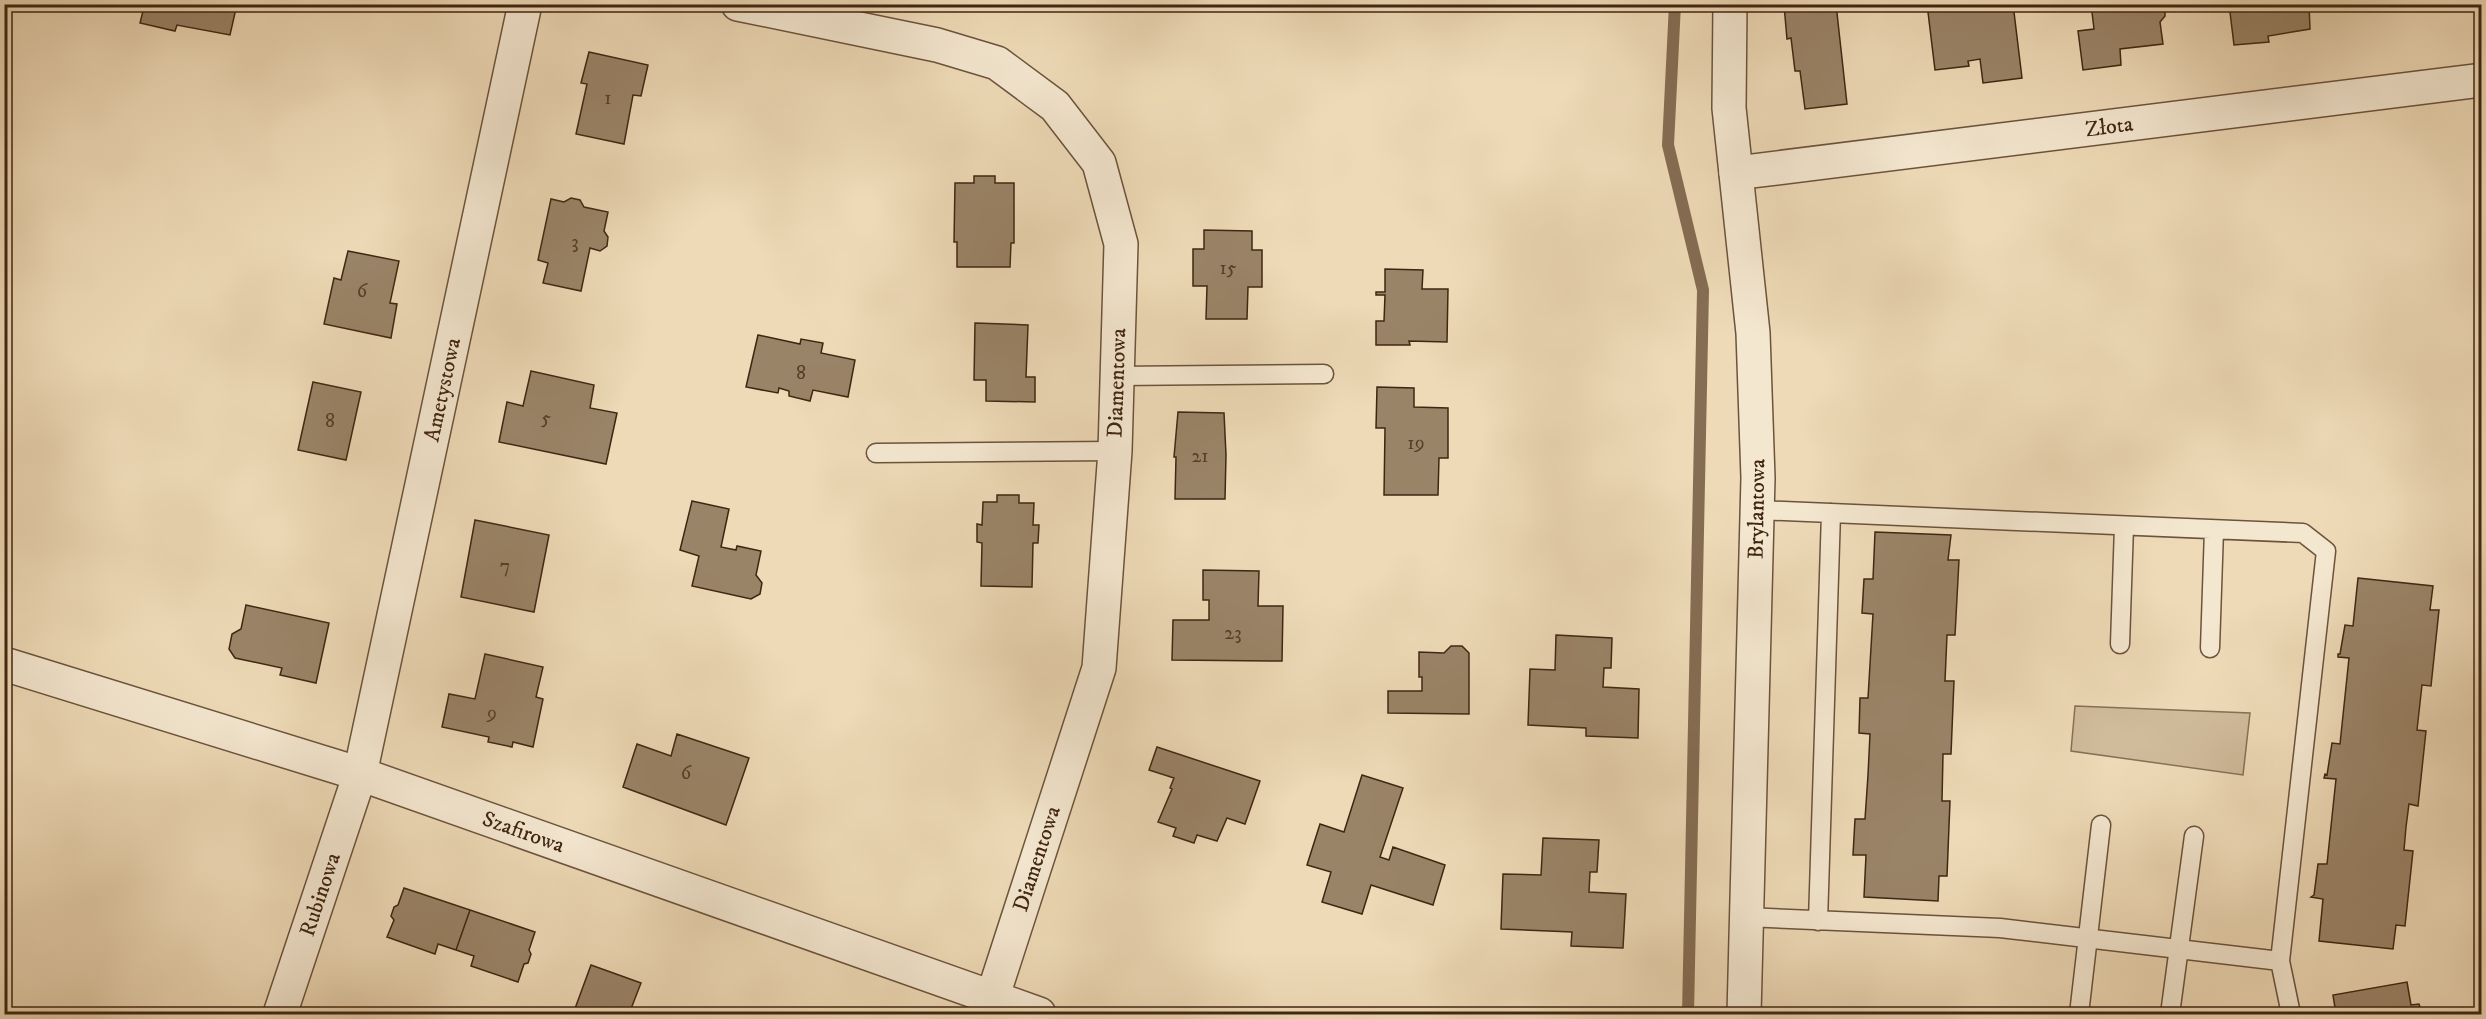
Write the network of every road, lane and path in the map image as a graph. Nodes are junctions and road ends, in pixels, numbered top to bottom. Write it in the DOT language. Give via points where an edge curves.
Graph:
graph roads {
  1 [pos="525,4"];
  2 [pos="738,4"];
  3 [pos="1730,4"];
  4 [pos="2481,80"];
  5 [pos="1736,173"];
  6 [pos="1324,374"];
  7 [pos="1117,376"];
  8 [pos="1115,451"];
  9 [pos="876,453"];
  10 [pos="1758,510"];
  11 [pos="1831,513"];
  12 [pos="2124,526"];
  13 [pos="2214,530"];
  14 [pos="2120,644"];
  15 [pos="2211,648"];
  16 [pos="4,664"];
  17 [pos="360,774"];
  18 [pos="2101,825"];
  19 [pos="2194,836"];
  20 [pos="1746,917"];
  21 [pos="1818,921"];
  22 [pos="2089,938"];
  23 [pos="2178,949"];
  24 [pos="2280,961"];
  25 [pos="990,1007"];
  26 [pos="280,1014"];
  27 [pos="1039,1014"];
  28 [pos="1744,1014"];
  29 [pos="2079,1014"];
  30 [pos="2169,1014"];
  31 [pos="2291,1014"];
  1 -- 17 [label="street, Ametystowa"];
  2 -- 7 [label="street, Diamentowa" via="937,45 997,63 1055,106 1099,163 1120,244"];
  3 -- 5 [label="street, Brylantowa" via="1729,108"];
  4 -- 5 [label="street, Złota"];
  5 -- 10 [label="street, Brylantowa" via="1753,333"];
  6 -- 7 [label="lane"];
  7 -- 8 [label="street, Diamentowa"];
  8 -- 9 [label="lane"];
  8 -- 25 [label="street, Diamentowa" via="1099,668"];
  10 -- 11 [label="lane"];
  10 -- 20 [label="street, Brylantowa"];
  11 -- 12 [label="lane"];
  11 -- 21 [label="lane"];
  12 -- 13 [label="lane"];
  12 -- 14 [label="lane"];
  13 -- 15 [label="lane"];
  13 -- 24 [label="lane" via="2304,533 2326,551"];
  16 -- 17 [label="street, Szafirowa"];
  17 -- 25 [label="street, Szafirowa"];
  17 -- 26 [label="street, Rubinowa"];
  18 -- 22 [label="lane"];
  19 -- 23 [label="lane"];
  20 -- 21 [label="lane"];
  20 -- 28 [label="street, Brylantowa"];
  21 -- 22 [label="lane" via="2000,928"];
  22 -- 23 [label="lane"];
  22 -- 29 [label="lane"];
  23 -- 24 [label="lane"];
  23 -- 30 [label="lane"];
  24 -- 31 [label="lane"];
  25 -- 27 [label="street, Szafirowa"];
}
